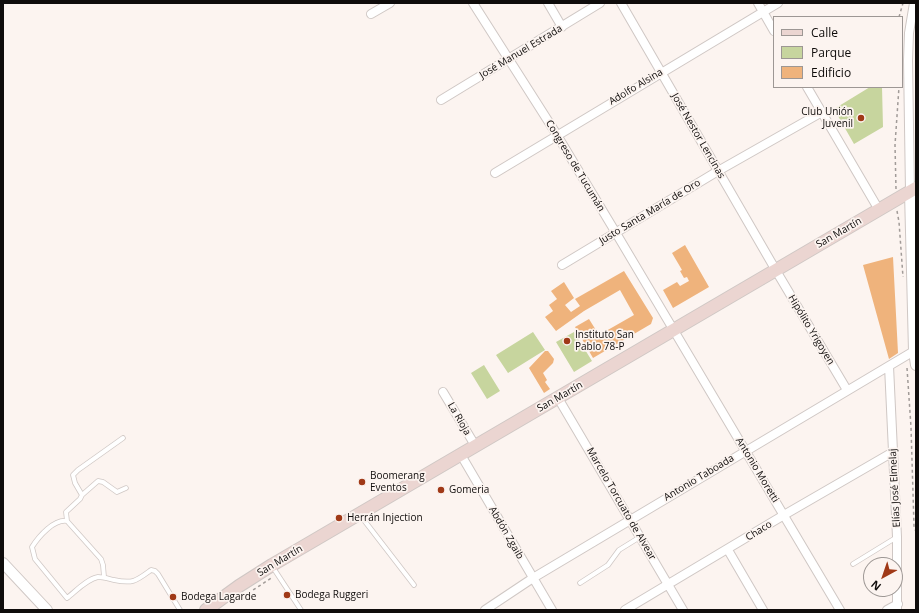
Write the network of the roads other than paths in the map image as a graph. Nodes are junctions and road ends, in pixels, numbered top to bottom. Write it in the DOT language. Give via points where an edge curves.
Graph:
graph roads {
  1 [pos="390,3"];
  2 [pos="473,3"];
  3 [pos="548,3"];
  4 [pos="600,3"];
  5 [pos="621,3"];
  6 [pos="758,3"];
  7 [pos="778,3"];
  8 [pos="914,3"];
  9 [pos="763,12"];
  10 [pos="371,14"];
  11 [pos="562,27"];
  12 [pos="773,29"];
  13 [pos="509,59"];
  14 [pos="662,72"];
  15 [pos="808,88"];
  16 [pos="441,100"];
  17 [pos="822,112"];
  18 [pos="557,135"];
  19 [pos="718,171"];
  20 [pos="495,173"];
  21 [pos="913,190"];
  22 [pos="879,210"];
  23 [pos="616,232"];
  24 [pos="562,265"];
  25 [pos="776,270"];
  26 [pos="674,330"];
  27 [pos="915,350"];
  28 [pos="916,365"];
  29 [pos="888,366"];
  30 [pos="847,390"];
  31 [pos="443,392"];
  32 [pos="558,398"];
  33 [pos="123,438"];
  34 [pos="476,447"];
  35 [pos="746,450"];
  36 [pos="893,452"];
  37 [pos="461,455"];
  38 [pos="126,488"];
  39 [pos="82,495"];
  40 [pos="360,515"];
  41 [pos="784,515"];
  42 [pos="630,519"];
  43 [pos="67,521"];
  44 [pos="640,537"];
  45 [pos="897,537"];
  46 [pos="728,550"];
  47 [pos="3,563"];
  48 [pos="853,564"];
  49 [pos="272,566"];
  50 [pos="104,578"];
  51 [pos="533,578"];
  52 [pos="580,583"];
  53 [pos="414,585"];
  54 [pos="668,585"];
  55 [pos="897,607"];
  56 [pos="47,610"];
  57 [pos="180,610"];
  58 [pos="206,610"];
  59 [pos="301,610"];
  60 [pos="485,610"];
  61 [pos="552,610"];
  62 [pos="625,610"];
  63 [pos="683,610"];
  64 [pos="763,610"];
  65 [pos="840,610"];
  66 [pos="887,610"];
  1 -- 10 [label="street"];
  2 -- 13 [label="street, Congreso de Tucumán"];
  3 -- 11 [label="street"];
  4 -- 11 [label="street, José Manuel Estrada"];
  5 -- 14 [label="street, José Nestor Lencinas"];
  6 -- 9 [label="street"];
  7 -- 9 [label="street, Adolfo Alsina"];
  8 -- 21 [label="street" via="908,60"];
  9 -- 12 [label="street"];
  9 -- 14 [label="street, Adolfo Alsina"];
  11 -- 13 [label="street, José Manuel Estrada"];
  13 -- 16 [label="street, José Manuel Estrada"];
  13 -- 18 [label="street, Congreso de Tucumán"];
  14 -- 18 [label="street, Adolfo Alsina"];
  14 -- 19 [label="street, José Nestor Lencinas"];
  15 -- 17 [label="street"];
  17 -- 19 [label="street, Justo Santa María de Oro"];
  17 -- 22 [label="street"];
  18 -- 20 [label="street, Adolfo Alsina"];
  18 -- 23 [label="street, Congreso de Tucumán"];
  19 -- 23 [label="street, Justo Santa María de Oro"];
  19 -- 25 [label="street, José Nestor Lencinas"];
  21 -- 22 [label="main road, San Martín"];
  21 -- 27 [label="street"];
  22 -- 25 [label="main road, San Martín"];
  23 -- 24 [label="street, Justo Santa María de Oro"];
  23 -- 26 [label="street, Congreso de Tucumán"];
  25 -- 26 [label="main road, San Martín"];
  25 -- 30 [label="street, Hipólito Yrigoyen"];
  26 -- 32 [label="main road, San Martín"];
  26 -- 35 [label="street, Antonio Moretti"];
  27 -- 28 [label="street"];
  27 -- 29 [label="street, Antonio Taboada"];
  29 -- 30 [label="street, Antonio Taboada"];
  29 -- 36 [label="street, Elías José Elmelaj"];
  30 -- 35 [label="street, Antonio Taboada"];
  31 -- 34 [label="street, La Rioja"];
  32 -- 34 [label="main road, San Martín"];
  32 -- 42 [label="street, Marcelo Torcuato de Alvear"];
  33 -- 39 [label="lane" via="73,475"];
  34 -- 37 [label="main road, San Martín"];
  35 -- 41 [label="street, Antonio Moretti"];
  35 -- 42 [label="street, Antonio Taboada"];
  36 -- 41 [label="street, Chaco"];
  36 -- 45 [label="street, Elías José Elmelaj"];
  37 -- 40 [label="main road, San Martín"];
  37 -- 51 [label="street, Abdón Zgaib"];
  38 -- 39 [label="lane" via="117,492 98,481"];
  39 -- 43 [label="lane" via="66,512"];
  40 -- 49 [label="main road, San Martín"];
  40 -- 53 [label="lane"];
  41 -- 46 [label="street, Chaco"];
  41 -- 65 [label="street, Antonio Moretti"];
  42 -- 44 [label="street, Marcelo Torcuato de Alvear"];
  42 -- 51 [label="street, Antonio Taboada"];
  43 -- 50 [label="lane" via="101,559"];
  43 -- 50 [label="lane" via="61,520 54,524 37,539 32,547 35,559 67,598 87,582 98,577"];
  44 -- 52 [label="lane" via="619,550 608,565"];
  44 -- 54 [label="street, Marcelo Torcuato de Alvear"];
  45 -- 48 [label="lane"];
  45 -- 55 [label="street, Elías José Elmelaj"];
  46 -- 54 [label="street, Chaco"];
  46 -- 64 [label="street"];
  47 -- 56 [label="street"];
  49 -- 58 [label="main road, San Martín"];
  49 -- 59 [label="lane"];
  50 -- 57 [label="lane" via="133,582 151,570 155,571"];
  51 -- 60 [label="street, Antonio Taboada"];
  51 -- 61 [label="street, Abdón Zgaib"];
  54 -- 62 [label="street, Chaco"];
  54 -- 63 [label="street, Marcelo Torcuato de Alvear"];
  55 -- 66 [label="street"];
}
